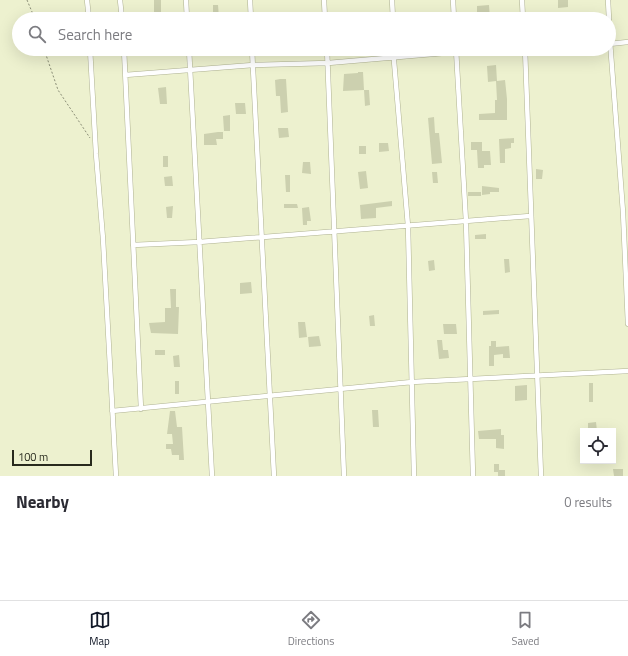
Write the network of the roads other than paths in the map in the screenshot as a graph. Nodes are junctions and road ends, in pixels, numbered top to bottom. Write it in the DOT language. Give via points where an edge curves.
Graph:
graph roads {
  1 [pos="88,0"];
  2 [pos="120,0"];
  3 [pos="186,0"];
  4 [pos="250,0"];
  5 [pos="324,0"];
  6 [pos="392,0"];
  7 [pos="453,0"];
  8 [pos="522,0"];
  9 [pos="608,0"];
  10 [pos="89,12"];
  11 [pos="121,12"];
  12 [pos="187,12"];
  13 [pos="251,12"];
  14 [pos="325,12"];
  15 [pos="392,12"];
  16 [pos="454,12"];
  17 [pos="523,12"];
  18 [pos="608,12"];
  19 [pos="628,42"];
  20 [pos="616,43"];
  21 [pos="90,56"];
  22 [pos="124,56"];
  23 [pos="189,56"];
  24 [pos="252,56"];
  25 [pos="328,56"];
  26 [pos="410,56"];
  27 [pos="456,56"];
  28 [pos="524,56"];
  29 [pos="610,56"];
  30 [pos="394,58"];
  31 [pos="328,63"];
  32 [pos="253,65"];
  33 [pos="190,70"];
  34 [pos="125,75"];
  35 [pos="626,212"];
  36 [pos="530,216"];
  37 [pos="466,222"];
  38 [pos="408,226"];
  39 [pos="335,231"];
  40 [pos="263,237"];
  41 [pos="199,242"];
  42 [pos="133,245"];
  43 [pos="628,324"];
  44 [pos="628,371"];
  45 [pos="536,375"];
  46 [pos="470,379"];
  47 [pos="412,382"];
  48 [pos="341,389"];
  49 [pos="270,396"];
  50 [pos="209,402"];
  51 [pos="141,409"];
  52 [pos="112,411"];
  53 [pos="116,476"];
  54 [pos="212,476"];
  55 [pos="274,476"];
  56 [pos="344,476"];
  57 [pos="414,476"];
  58 [pos="473,476"];
  59 [pos="540,476"];
  1 -- 10 [label="street"];
  2 -- 11 [label="street"];
  3 -- 12 [label="street"];
  4 -- 13 [label="street"];
  5 -- 14 [label="street"];
  6 -- 15 [label="street"];
  7 -- 16 [label="street"];
  8 -- 17 [label="street"];
  9 -- 18 [label="street"];
  19 -- 20 [label="street"];
  21 -- 52 [label="street"];
  22 -- 34 [label="street"];
  23 -- 33 [label="street"];
  24 -- 32 [label="street"];
  25 -- 31 [label="street"];
  26 -- 30 [label="street"];
  27 -- 37 [label="street"];
  28 -- 36 [label="street"];
  29 -- 35 [label="street"];
  30 -- 31 [label="street"];
  30 -- 38 [label="street"];
  31 -- 32 [label="street"];
  31 -- 39 [label="street"];
  32 -- 33 [label="street"];
  32 -- 40 [label="street"];
  33 -- 34 [label="street"];
  33 -- 41 [label="street"];
  34 -- 42 [label="street"];
  35 -- 43 [label="street"];
  36 -- 37 [label="street"];
  36 -- 45 [label="street"];
  37 -- 38 [label="street"];
  37 -- 46 [label="street"];
  38 -- 39 [label="street"];
  38 -- 47 [label="street"];
  39 -- 40 [label="street"];
  39 -- 48 [label="street"];
  40 -- 41 [label="street"];
  40 -- 49 [label="street"];
  41 -- 42 [label="street"];
  41 -- 50 [label="street"];
  42 -- 51 [label="street"];
  44 -- 45 [label="street"];
  45 -- 46 [label="street"];
  45 -- 59 [label="street"];
  46 -- 47 [label="street"];
  46 -- 58 [label="street"];
  47 -- 48 [label="street"];
  47 -- 57 [label="street"];
  48 -- 49 [label="street"];
  48 -- 56 [label="street"];
  49 -- 50 [label="street"];
  49 -- 55 [label="street"];
  50 -- 51 [label="street"];
  50 -- 54 [label="street"];
  51 -- 52 [label="street"];
  52 -- 53 [label="street"];
}
